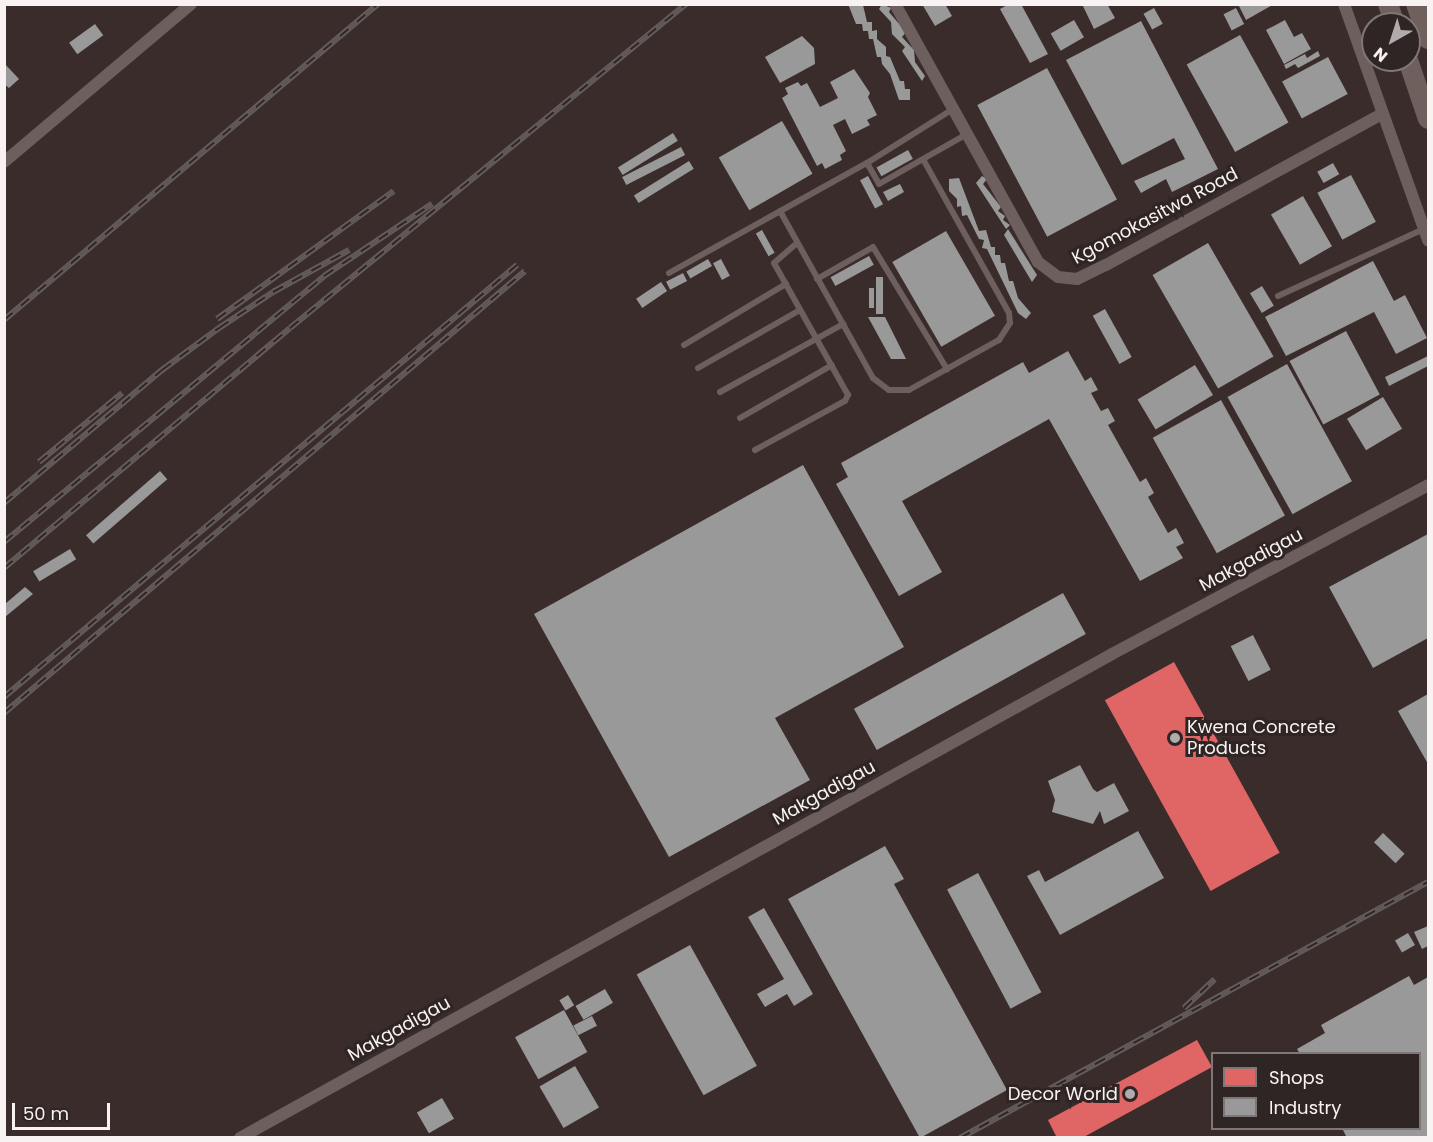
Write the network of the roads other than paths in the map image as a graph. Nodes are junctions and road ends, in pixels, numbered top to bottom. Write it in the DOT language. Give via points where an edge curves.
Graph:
graph roads {
  1 [pos="191,4"];
  2 [pos="895,4"];
  3 [pos="1344,4"];
  4 [pos="1416,4"];
  5 [pos="1428,39"];
  6 [pos="1412,72"];
  7 [pos="953,109"];
  8 [pos="1382,114"];
  9 [pos="1428,119"];
  10 [pos="967,134"];
  11 [pos="923,159"];
  12 [pos="4,162"];
  13 [pos="867,163"];
  14 [pos="780,211"];
  15 [pos="1426,234"];
  16 [pos="797,243"];
  17 [pos="669,273"];
  18 [pos="818,279"];
  19 [pos="786,285"];
  20 [pos="1278,297"];
  21 [pos="800,310"];
  22 [pos="843,324"];
  23 [pos="817,339"];
  24 [pos="684,345"];
  25 [pos="832,365"];
  26 [pos="698,368"];
  27 [pos="947,369"];
  28 [pos="720,392"];
  29 [pos="740,418"];
  30 [pos="755,450"];
  31 [pos="1428,485"];
  32 [pos="240,1137"];
  1 -- 12 [label="street"];
  2 -- 7 [label="street, Kgomokasitwa Road"];
  3 -- 8 [label="street"];
  4 -- 5 [label="main road"];
  6 -- 9 [label="main road"];
  7 -- 10 [label="street, Kgomokasitwa Road"];
  7 -- 13 [label="lane"];
  8 -- 10 [label="street, Kgomokasitwa Road" via="1077,279 1058,278 1038,262"];
  8 -- 15 [label="street"];
  10 -- 11 [label="lane"];
  11 -- 13 [label="lane" via="879,184"];
  11 -- 27 [label="lane" via="1009,313 1010,323 999,340"];
  13 -- 14 [label="lane"];
  14 -- 16 [label="lane"];
  14 -- 17 [label="lane"];
  15 -- 20 [label="lane"];
  16 -- 18 [label="lane"];
  16 -- 19 [label="lane" via="774,263"];
  18 -- 22 [label="lane"];
  18 -- 27 [label="lane" via="873,247"];
  19 -- 21 [label="lane"];
  19 -- 24 [label="lane"];
  21 -- 23 [label="lane"];
  21 -- 26 [label="lane"];
  22 -- 23 [label="lane"];
  22 -- 27 [label="lane" via="873,378 889,390 909,390"];
  23 -- 25 [label="lane"];
  23 -- 28 [label="lane"];
  25 -- 29 [label="lane"];
  25 -- 30 [label="lane" via="848,394 845,401"];
  31 -- 32 [label="street, Makgadigau" via="1112,654"];
}
